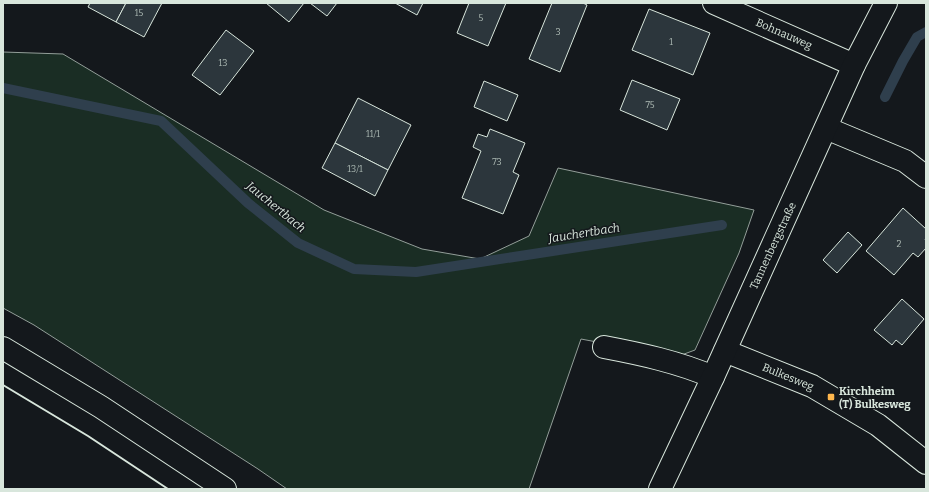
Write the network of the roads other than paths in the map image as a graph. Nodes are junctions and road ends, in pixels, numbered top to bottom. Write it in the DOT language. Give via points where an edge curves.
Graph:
graph roads {
  1 [pos="714,3"];
  2 [pos="886,3"];
  3 [pos="854,65"];
  4 [pos="826,128"];
  5 [pos="926,177"];
  6 [pos="604,347"];
  7 [pos="3,348"];
  8 [pos="725,351"];
  9 [pos="713,377"];
  10 [pos="926,464"];
  11 [pos="225,489"];
  12 [pos="660,489"];
  1 -- 3 [label="street, Bohnauweg"];
  2 -- 3 [label="street, Tannenbergstraße"];
  3 -- 4 [label="street, Tannenbergstraße"];
  4 -- 5 [label="street" via="905,161"];
  4 -- 8 [label="street, Tannenbergstraße"];
  6 -- 9 [label="street" via="689,367"];
  7 -- 11 [label="street" via="101,407"];
  8 -- 9 [label="street, Tannenbergstraße"];
  8 -- 10 [label="street, Bulkesweg" via="812,386 878,425"];
  9 -- 12 [label="street, Tannenbergstraße"];
}
